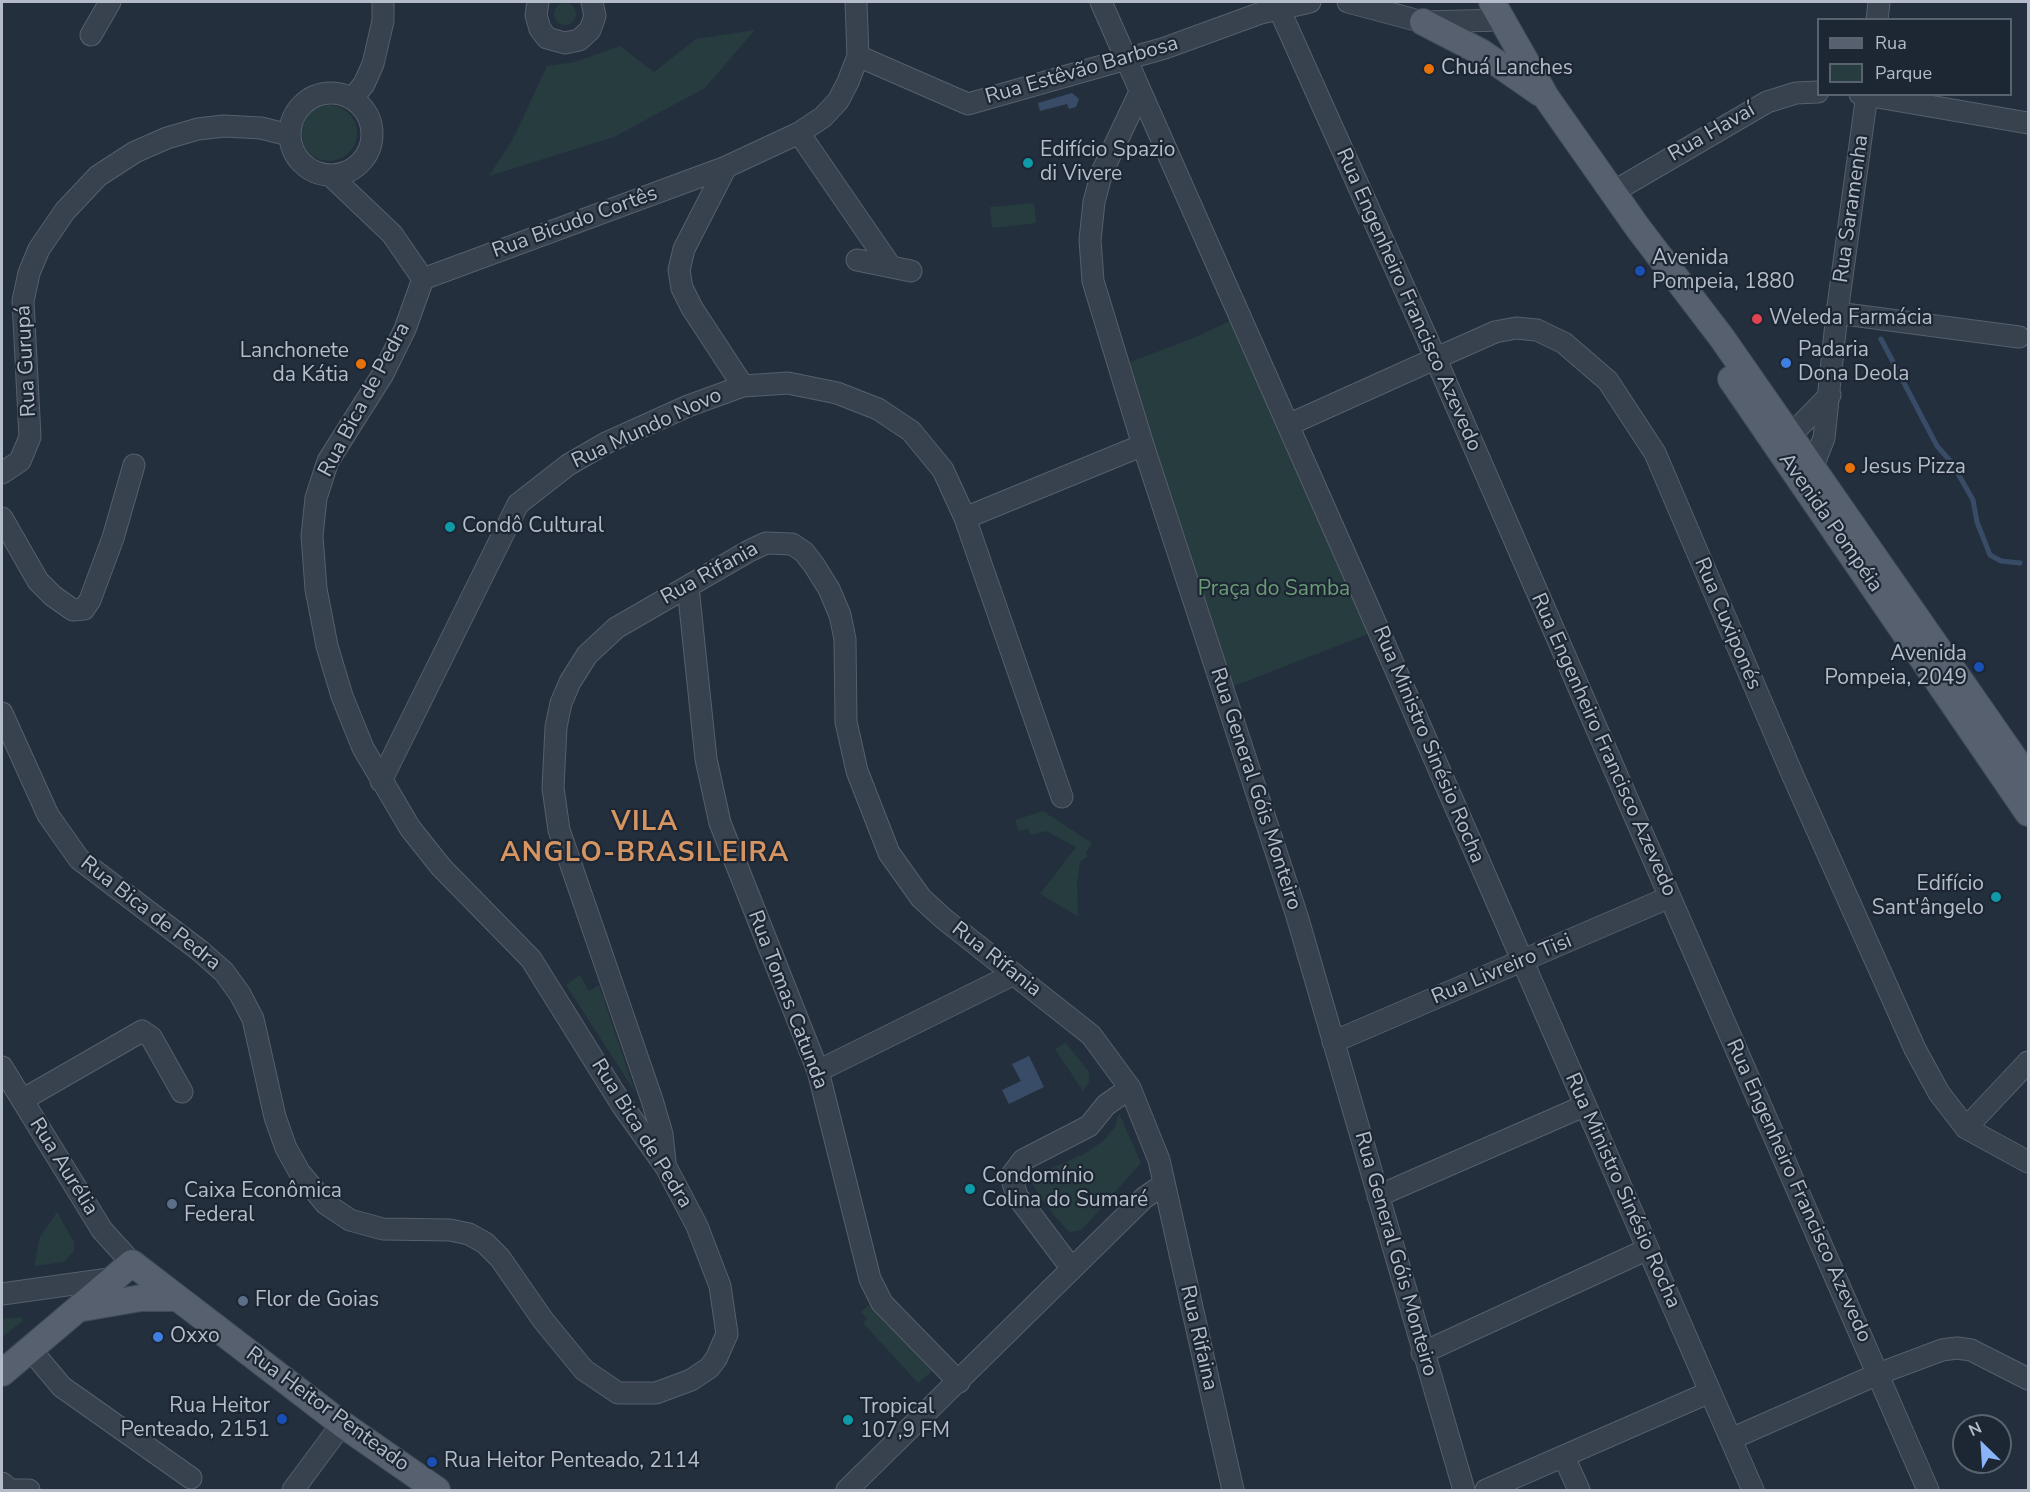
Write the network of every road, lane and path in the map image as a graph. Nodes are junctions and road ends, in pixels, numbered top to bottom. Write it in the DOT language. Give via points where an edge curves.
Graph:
graph roads {
  1 [pos="110,2"];
  2 [pos="383,2"];
  3 [pos="538,2"];
  4 [pos="592,2"];
  5 [pos="856,2"];
  6 [pos="1101,2"];
  7 [pos="1310,2"];
  8 [pos="1348,2"];
  9 [pos="1879,2"];
  10 [pos="1277,5"];
  11 [pos="1497,11"];
  12 [pos="1877,18"];
  13 [pos="1423,22"];
  14 [pos="91,35"];
  15 [pos="858,56"];
  16 [pos="1127,59"];
  17 [pos="1140,92"];
  18 [pos="1817,92"];
  19 [pos="1867,96"];
  20 [pos="1873,96"];
  21 [pos="1546,97"];
  22 [pos="352,99"];
  23 [pos="2028,123"];
  24 [pos="799,133"];
  25 [pos="289,135"];
  26 [pos="726,167"];
  27 [pos="331,176"];
  28 [pos="1613,192"];
  29 [pos="857,260"];
  30 [pos="423,279"];
  31 [pos="1837,313"];
  32 [pos="2019,337"];
  33 [pos="1435,359"];
  34 [pos="743,386"];
  35 [pos="1830,395"];
  36 [pos="1288,425"];
  37 [pos="1785,442"];
  38 [pos="1143,445"];
  39 [pos="134,465"];
  40 [pos="1805,472"];
  41 [pos="2,473"];
  42 [pos="2,518"];
  43 [pos="965,518"];
  44 [pos="688,587"];
  45 [pos="2,713"];
  46 [pos="381,781"];
  47 [pos="2025,791"];
  48 [pos="1062,797"];
  49 [pos="1670,897"];
  50 [pos="1522,962"];
  51 [pos="1014,974"];
  52 [pos="1334,1042"];
  53 [pos="2028,1062"];
  54 [pos="2,1066"];
  55 [pos="818,1071"];
  56 [pos="1130,1088"];
  57 [pos="182,1092"];
  58 [pos="22,1100"];
  59 [pos="1584,1106"];
  60 [pos="1966,1128"];
  61 [pos="2028,1162"];
  62 [pos="666,1167"];
  63 [pos="1164,1184"];
  64 [pos="1378,1197"];
  65 [pos="1648,1249"];
  66 [pos="1072,1269"];
  67 [pos="124,1270"];
  68 [pos="2,1294"];
  69 [pos="175,1298"];
  70 [pos="82,1308"];
  71 [pos="30,1350"];
  72 [pos="1422,1353"];
  73 [pos="2,1373"];
  74 [pos="1878,1374"];
  75 [pos="2028,1379"];
  76 [pos="959,1382"];
  77 [pos="1710,1392"];
  78 [pos="342,1424"];
  79 [pos="1731,1439"];
  80 [pos="1564,1457"];
  81 [pos="191,1478"];
  82 [pos="2,1483"];
  83 [pos="10,1490"];
  84 [pos="29,1491"];
  85 [pos="293,1491"];
  86 [pos="437,1491"];
  87 [pos="847,1491"];
  88 [pos="1233,1491"];
  89 [pos="1464,1491"];
  90 [pos="1486,1491"];
  91 [pos="1579,1491"];
  92 [pos="1753,1491"];
  93 [pos="1928,1491"];
  1 -- 14 [label="street"];
  2 -- 22 [label="street" via="383,21 373,64"];
  3 -- 4 [label="street" via="540,29 547,38 565,43 579,40 590,30 595,16"];
  5 -- 15 [label="street"];
  6 -- 16 [label="street, Rua Ministro Sinésio Rocha"];
  7 -- 10 [label="street, Rua Estêvão Barbosa"];
  8 -- 13 [label="street"];
  9 -- 12 [label="street"];
  10 -- 16 [label="street, Rua Estêvão Barbosa"];
  10 -- 33 [label="street, Rua Engenheiro Francisco Azevedo"];
  11 -- 13 [label="street"];
  11 -- 21 [label="main road, Avenida Pompéia"];
  13 -- 21 [label="main road" via="1481,52"];
  15 -- 16 [label="street, Rua Estêvão Barbosa" via="968,104"];
  15 -- 24 [label="street, Rua Bicudo Cortês" via="837,101 823,117"];
  16 -- 17 [label="street, Rua Ministro Sinésio Rocha"];
  17 -- 36 [label="street, Rua Ministro Sinésio Rocha"];
  17 -- 38 [label="street, Rua General Góis Monteiro" via="1102,172 1090,240 1096,291"];
  18 -- 28 [label="street, Rua Havaí" via="1796,93 1767,102"];
  19 -- 31 [label="street, Rua Saramenha"];
  20 -- 23 [label="street"];
  21 -- 28 [label="main road, Avenida Pompéia"];
  22 -- 25 [label="street" via="328,93 305,102 296,111"];
  22 -- 27 [label="street" via="367,116 372,138 368,153 359,165"];
  24 -- 26 [label="street, Rua Bicudo Cortês"];
  24 -- 29 [label="street" via="901,269"];
  25 -- 27 [label="street" via="297,159 307,168"];
  25 -- 41 [label="street, Rua Gurupá" via="261,128 224,126 168,138 135,152 98,176 65,211 39,249 29,273 23,301 30,437 20,461"];
  26 -- 30 [label="street, Rua Bicudo Cortês"];
  26 -- 34 [label="street" via="684,249 679,270 692,308"];
  27 -- 30 [label="street" via="392,234"];
  28 -- 37 [label="main road, Avenida Pompéia" via="1709,320"];
  30 -- 46 [label="street, Rua Bica de Pedra" via="383,374 328,461 316,498 312,536 316,589 327,646 342,696"];
  31 -- 32 [label="street"];
  31 -- 35 [label="street, Rua Saramenha"];
  33 -- 36 [label="street, Rua Cuxiponés"];
  33 -- 49 [label="street, Rua Engenheiro Francisco Azevedo"];
  33 -- 60 [label="street, Rua Cuxiponés" via="1496,332 1516,328 1537,330 1564,343 1608,381 1634,418 1655,453 1915,1049 1939,1093"];
  34 -- 43 [label="street, Rua Mundo Novo" via="788,383 837,393 878,409 911,431 931,452"];
  34 -- 46 [label="street, Rua Mundo Novo" via="606,443 551,476 518,504"];
  35 -- 37 [label="street"];
  35 -- 40 [label="street, Rua Saramenha" via="1824,438"];
  36 -- 50 [label="street, Rua Ministro Sinésio Rocha"];
  37 -- 40 [label="main road, Avenida Pompéia"];
  38 -- 43 [label="street"];
  38 -- 52 [label="street, Rua General Góis Monteiro" via="1297,916"];
  39 -- 42 [label="street" via="113,538 87,606 79,611 53,596 38,581"];
  40 -- 47 [label="main road, Avenida Pompéia"];
  43 -- 48 [label="street, Rua Mundo Novo"];
  44 -- 51 [label="street, Rua Rifania" via="766,543 792,544 804,552 829,589 840,615 845,639 846,722 857,771 889,853 921,898"];
  44 -- 55 [label="street, Rua Tomas Catunda" via="706,759 720,823"];
  44 -- 62 [label="street, Rua Rifania" via="616,628 587,655 561,703 554,758 553,788 559,830 652,1100"];
  45 -- 62 [label="street, Rua Bica de Pedra" via="48,815 79,859 200,950 240,994 253,1019 286,1148 300,1173 326,1204 351,1220 383,1229 450,1230 485,1243 500,1257 543,1320 584,1370 618,1393 656,1393 702,1375 716,1359 727,1334 720,1286 697,1226"];
  46 -- 62 [label="street, Rua Bica de Pedra" via="410,828 441,867 531,958 622,1105"];
  49 -- 50 [label="street, Rua Livreiro Tisi"];
  49 -- 74 [label="street, Rua Engenheiro Francisco Azevedo"];
  50 -- 52 [label="street, Rua Livreiro Tisi"];
  50 -- 59 [label="street, Rua Ministro Sinésio Rocha"];
  51 -- 55 [label="street"];
  51 -- 56 [label="street, Rua Rifania" via="1091,1035"];
  52 -- 64 [label="street, Rua General Góis Monteiro"];
  53 -- 60 [label="street"];
  54 -- 58 [label="street, Rua Aurélia"];
  55 -- 76 [label="street, Rua Tomas Catunda" via="870,1280 896,1320"];
  56 -- 63 [label="street, Rua Rifania" via="1159,1160"];
  56 -- 66 [label="street" via="1106,1105 1089,1126 1023,1160 1011,1176 1017,1196"];
  57 -- 58 [label="street" via="150,1037 142,1031"];
  58 -- 67 [label="street, Rua Aurélia"];
  59 -- 64 [label="street"];
  59 -- 65 [label="street, Rua Ministro Sinésio Rocha"];
  60 -- 61 [label="street, Rua Cuxiponés"];
  63 -- 66 [label="street" via="1144,1198"];
  63 -- 88 [label="street, Rua Rifaina"];
  64 -- 72 [label="street, Rua General Góis Monteiro"];
  65 -- 72 [label="street"];
  65 -- 77 [label="street, Rua Ministro Sinésio Rocha"];
  66 -- 76 [label="street"];
  67 -- 68 [label="street"];
  67 -- 69 [label="main road, Rua Heitor Penteado"];
  67 -- 70 [label="main road"];
  69 -- 70 [label="main road" via="141,1298"];
  69 -- 78 [label="main road, Rua Heitor Penteado"];
  70 -- 71 [label="main road"];
  71 -- 73 [label="main road"];
  71 -- 81 [label="street" via="62,1387"];
  72 -- 89 [label="street, Rua General Góis Monteiro"];
  74 -- 75 [label="street" via="1957,1348 1990,1358"];
  74 -- 79 [label="street"];
  74 -- 93 [label="street, Rua Engenheiro Francisco Azevedo"];
  76 -- 87 [label="street"];
  77 -- 79 [label="street, Rua Ministro Sinésio Rocha"];
  77 -- 80 [label="street"];
  78 -- 85 [label="street"];
  78 -- 86 [label="main road, Rua Heitor Penteado"];
  79 -- 92 [label="street, Rua Ministro Sinésio Rocha"];
  80 -- 90 [label="street"];
  80 -- 91 [label="street"];
  82 -- 83 [label="street"];
  83 -- 84 [label="street"];
}
